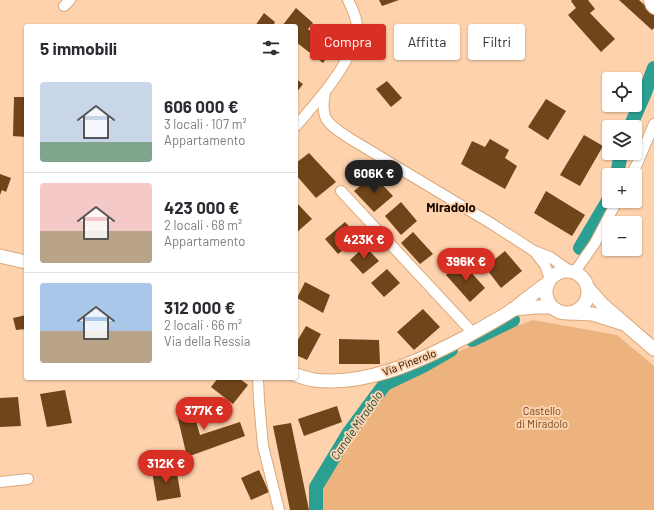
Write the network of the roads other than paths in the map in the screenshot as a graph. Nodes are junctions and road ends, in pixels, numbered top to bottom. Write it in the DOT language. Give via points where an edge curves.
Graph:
graph roads {
  1 [pos="348,0"];
  2 [pos="649,0"];
  3 [pos="654,9"];
  4 [pos="325,92"];
  5 [pos="298,124"];
  6 [pos="654,124"];
  7 [pos="635,168"];
  8 [pos="341,191"];
  9 [pos="613,208"];
  10 [pos="534,251"];
  11 [pos="0,256"];
  12 [pos="0,262"];
  13 [pos="24,262"];
  14 [pos="24,262"];
  15 [pos="573,272"];
  16 [pos="549,281"];
  17 [pos="587,287"];
  18 [pos="551,307"];
  19 [pos="513,309"];
  20 [pos="570,313"];
  21 [pos="626,325"];
  22 [pos="473,333"];
  23 [pos="654,349"];
  24 [pos="298,376"];
  25 [pos="258,380"];
  26 [pos="28,479"];
  27 [pos="0,482"];
  28 [pos="279,510"];
  1 -- 4 [label="street" via="356,20 355,38 349,55"];
  2 -- 3 [label="street"];
  4 -- 5 [label="street"];
  4 -- 10 [label="street" via="323,110 331,126"];
  6 -- 7 [label="street"];
  8 -- 22 [label="street"];
  9 -- 15 [label="street" via="595,243"];
  10 -- 15 [label="street" via="550,257"];
  10 -- 16 [label="street" via="544,265"];
  11 -- 13 [label="street"];
  12 -- 14 [label="street"];
  15 -- 16 [label="street" via="560,273"];
  15 -- 17 [label="street" via="582,278"];
  16 -- 18 [label="street" via="546,295"];
  16 -- 19 [label="street, Via Pinerolo"];
  17 -- 20 [label="street" via="586,301 577,311"];
  17 -- 21 [label="street"];
  18 -- 19 [label="street, Via Pinerolo"];
  18 -- 20 [label="street" via="563,313"];
  19 -- 22 [label="street, Via Pinerolo"];
  20 -- 21 [label="street" via="593,314"];
  21 -- 23 [label="street"];
  22 -- 24 [label="street, Via Pinerolo" via="410,364 382,373 336,381 313,380"];
  25 -- 28 [label="street" via="263,446"];
  26 -- 27 [label="street"];
}
